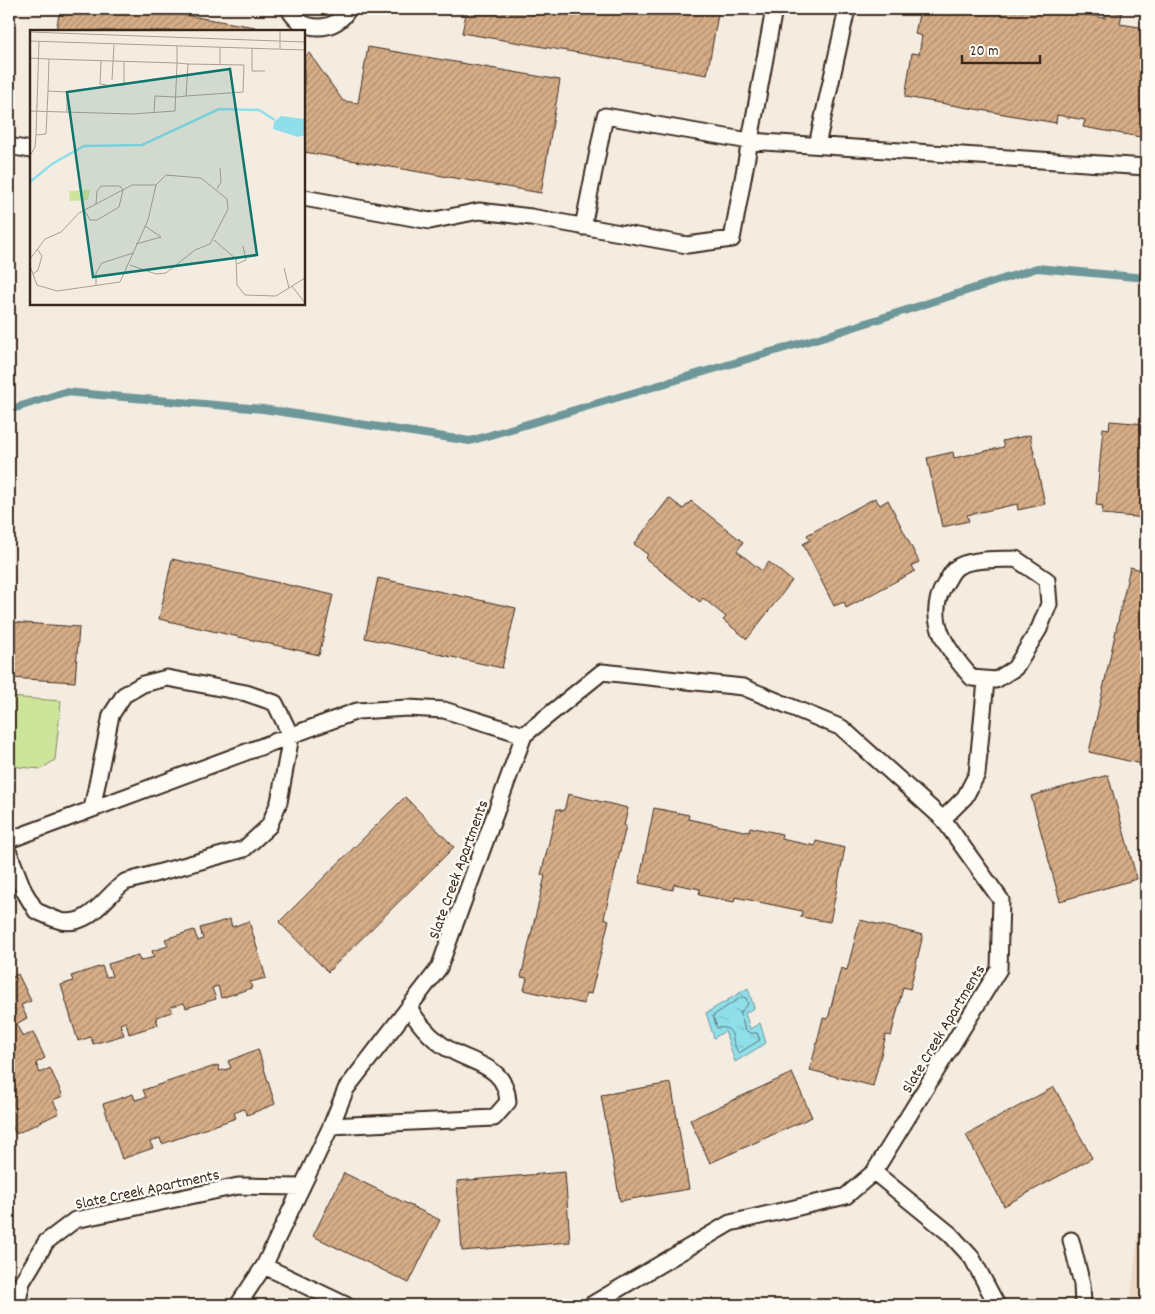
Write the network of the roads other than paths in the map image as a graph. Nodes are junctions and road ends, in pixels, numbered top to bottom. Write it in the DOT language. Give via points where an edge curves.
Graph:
graph roads {
  1 [pos="289,9"];
  2 [pos="348,9"];
  3 [pos="774,9"];
  4 [pos="847,9"];
  5 [pos="750,141"];
  6 [pos="818,145"];
  7 [pos="9,146"];
  8 [pos="30,150"];
  9 [pos="1146,167"];
  10 [pos="305,198"];
  11 [pos="583,227"];
  12 [pos="986,681"];
  13 [pos="524,735"];
  14 [pos="292,736"];
  15 [pos="92,809"];
  16 [pos="943,819"];
  17 [pos="9,840"];
  18 [pos="9,853"];
  19 [pos="409,1008"];
  20 [pos="331,1126"];
  21 [pos="874,1172"];
  22 [pos="302,1186"];
  23 [pos="1071,1240"];
  24 [pos="264,1266"];
  25 [pos="17,1305"];
  26 [pos="238,1305"];
  27 [pos="346,1305"];
  28 [pos="591,1305"];
  29 [pos="997,1305"];
  30 [pos="1083,1305"];
  1 -- 2 [label="lane" via="300,22 312,27 326,27 337,22"];
  3 -- 5 [label="lane"];
  4 -- 6 [label="lane"];
  5 -- 6 [label="lane"];
  5 -- 11 [label="lane" via="732,239 688,245"];
  5 -- 11 [label="lane" via="605,116"];
  6 -- 9 [label="lane"];
  7 -- 8 [label="lane"];
  10 -- 11 [label="lane" via="430,220 479,211"];
  12 -- 12 [label="lane" via="996,680 1015,668 1040,630 1049,604 1047,580 1016,559 977,561 956,568 941,591 935,618 940,635 972,678"];
  12 -- 16 [label="lane" via="976,774 965,797"];
  13 -- 14 [label="lane" via="444,710 408,708 357,711"];
  13 -- 16 [label="lane, Slate Creek Apartments" via="602,672 743,687 842,728"];
  13 -- 19 [label="lane, Slate Creek Apartments" via="439,968"];
  14 -- 15 [label="lane"];
  14 -- 15 [label="lane" via="275,703 167,678 144,684 124,695 111,715"];
  14 -- 18 [label="lane" via="279,802 269,826 244,849 125,882 84,919 63,921 36,912"];
  15 -- 17 [label="lane"];
  16 -- 21 [label="lane, Slate Creek Apartments" via="1001,900 999,969"];
  19 -- 20 [label="lane, Slate Creek Apartments" via="346,1089"];
  19 -- 20 [label="lane" via="422,1029 451,1051 491,1068 507,1090 508,1102 494,1118"];
  20 -- 22 [label="lane, Slate Creek Apartments"];
  21 -- 28 [label="lane, Slate Creek Apartments" via="846,1196 730,1223"];
  21 -- 29 [label="lane" via="950,1234 972,1258"];
  22 -- 24 [label="lane, Slate Creek Apartments"];
  22 -- 25 [label="lane, Slate Creek Apartments" via="238,1186 75,1220 46,1242 22,1282"];
  23 -- 30 [label="lane" via="1082,1284"];
  24 -- 26 [label="lane, Slate Creek Apartments"];
  24 -- 27 [label="lane"];
}
